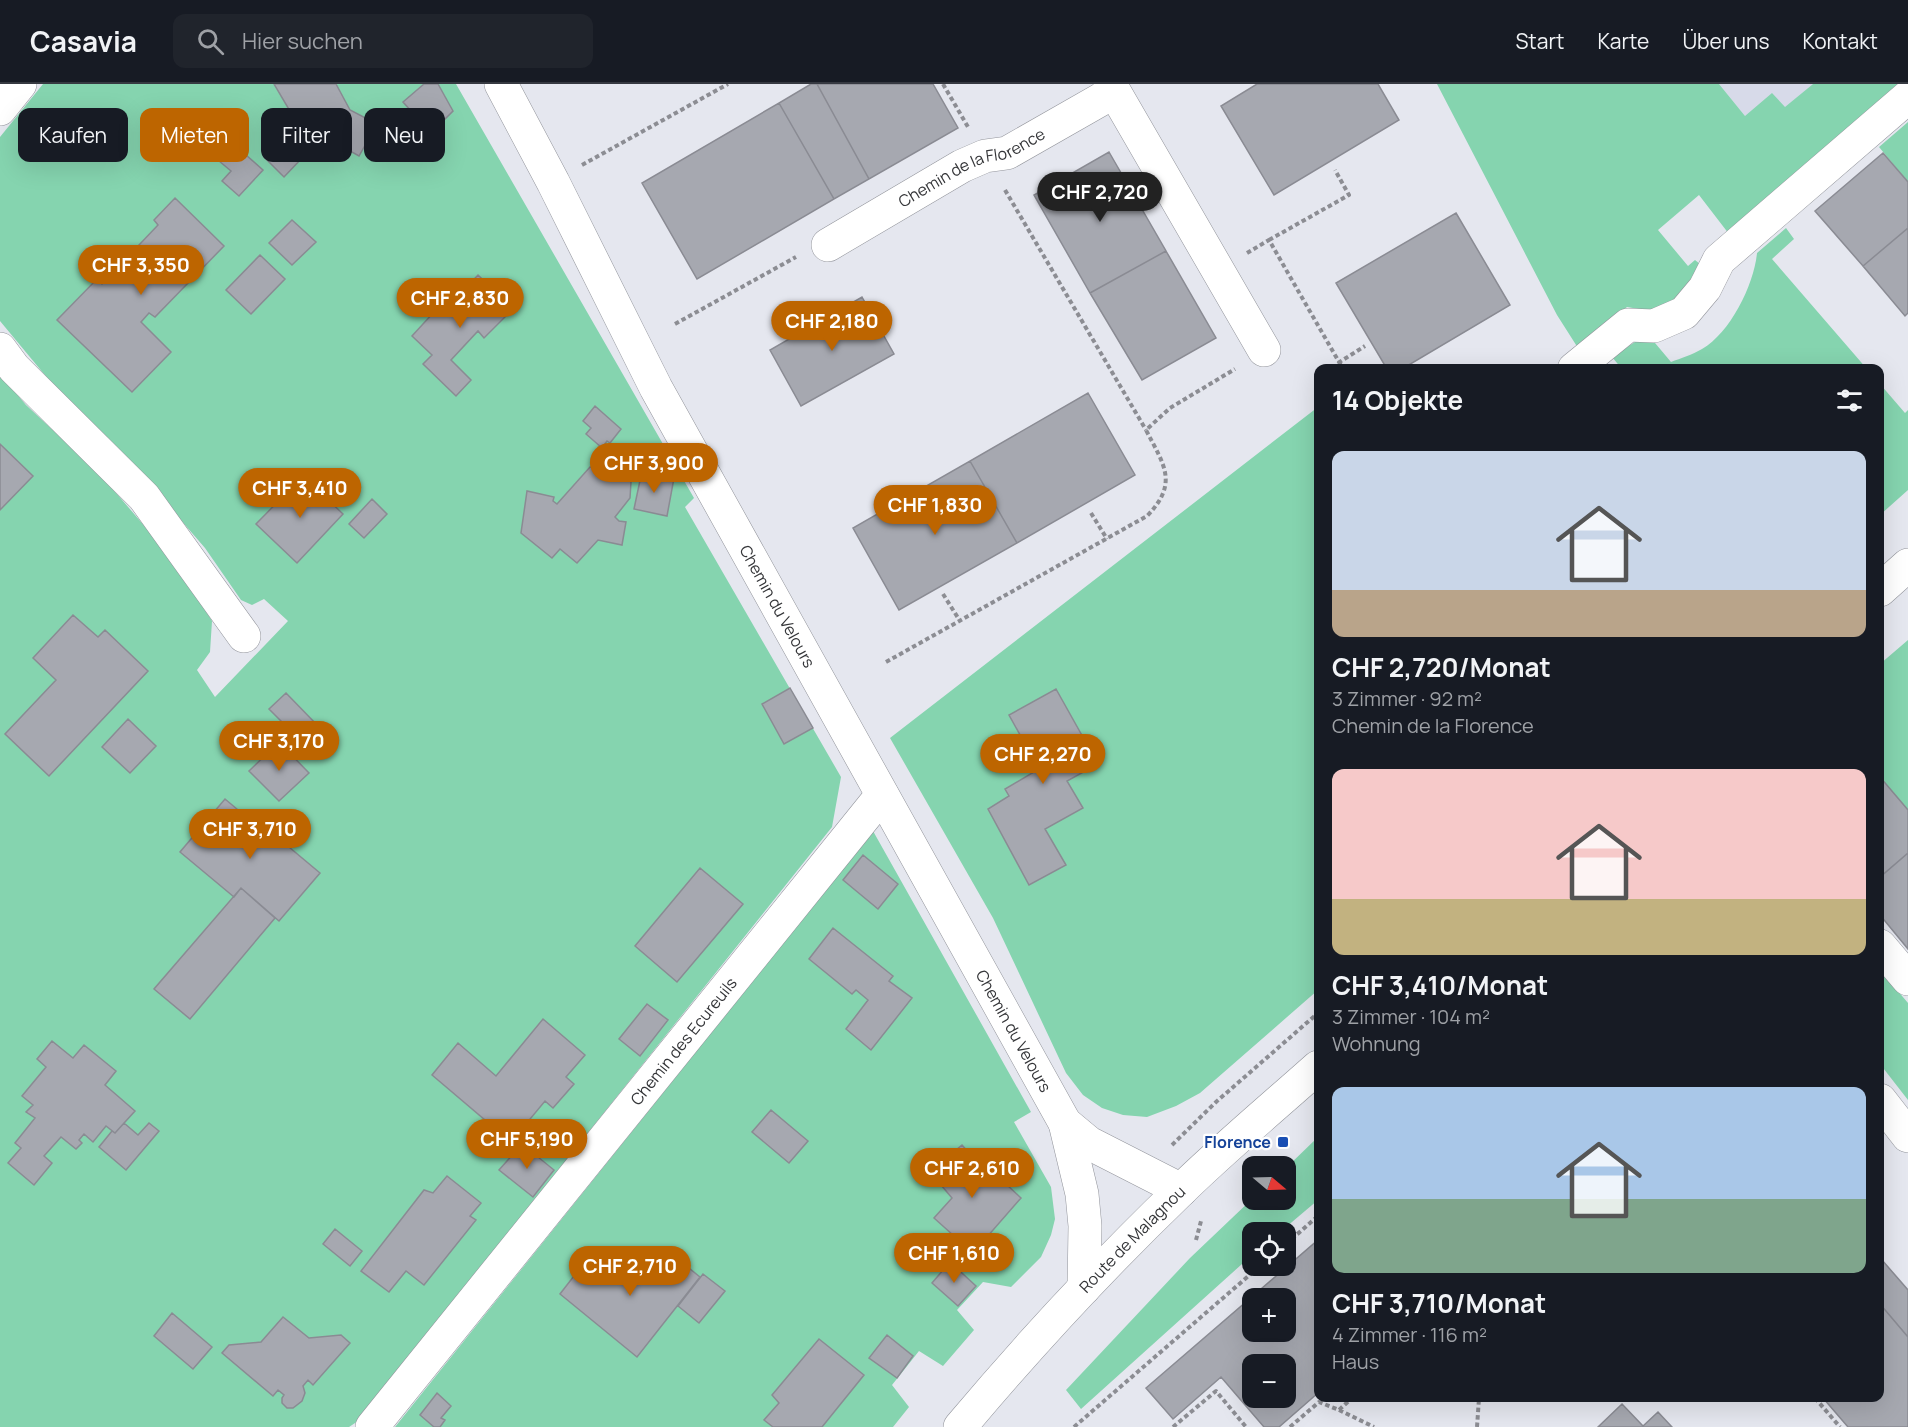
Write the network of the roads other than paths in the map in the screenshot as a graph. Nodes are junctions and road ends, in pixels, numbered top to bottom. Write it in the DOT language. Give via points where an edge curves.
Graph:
graph roads {
  1 [pos="20,84"];
  2 [pos="501,84"];
  3 [pos="1112,88"];
  4 [pos="1908,98"];
  5 [pos="0,109"];
  6 [pos="828,245"];
  7 [pos="0,349"];
  8 [pos="1264,350"];
  9 [pos="1580,364"];
  10 [pos="1908,565"];
  11 [pos="1884,586"];
  12 [pos="244,636"];
  13 [pos="882,795"];
  14 [pos="1884,951"];
  15 [pos="1908,979"];
  16 [pos="1314,1071"];
  17 [pos="1884,1105"];
  18 [pos="1065,1123"];
  19 [pos="1908,1136"];
  20 [pos="1181,1190"];
  21 [pos="1084,1288"];
  22 [pos="372,1427"];
  23 [pos="960,1427"];
  1 -- 5 [label="street"];
  2 -- 13 [label="street, Chemin du Velours" via="656,388"];
  3 -- 6 [label="street, Chemin de la Florence" via="1007,153 985,156 962,166"];
  3 -- 8 [label="street, Chemin de la Florence"];
  4 -- 9 [label="street" via="1719,260 1705,288 1684,313 1654,326 1628,325"];
  7 -- 12 [label="street" via="14,368 144,497"];
  10 -- 11 [label="street"];
  13 -- 18 [label="street, Chemin du Velours"];
  13 -- 22 [label="street, Chemin des Ecureuils"];
  14 -- 15 [label="street"];
  16 -- 20 [label="street, Route de Malagnou"];
  17 -- 19 [label="street"];
  18 -- 20 [label="street, Chemin du Velours" via="1089,1143"];
  18 -- 21 [label="street, Chemin du Velours" via="1082,1194"];
  20 -- 21 [label="street, Route de Malagnou"];
  21 -- 23 [label="street, Route de Malagnou"];
}
